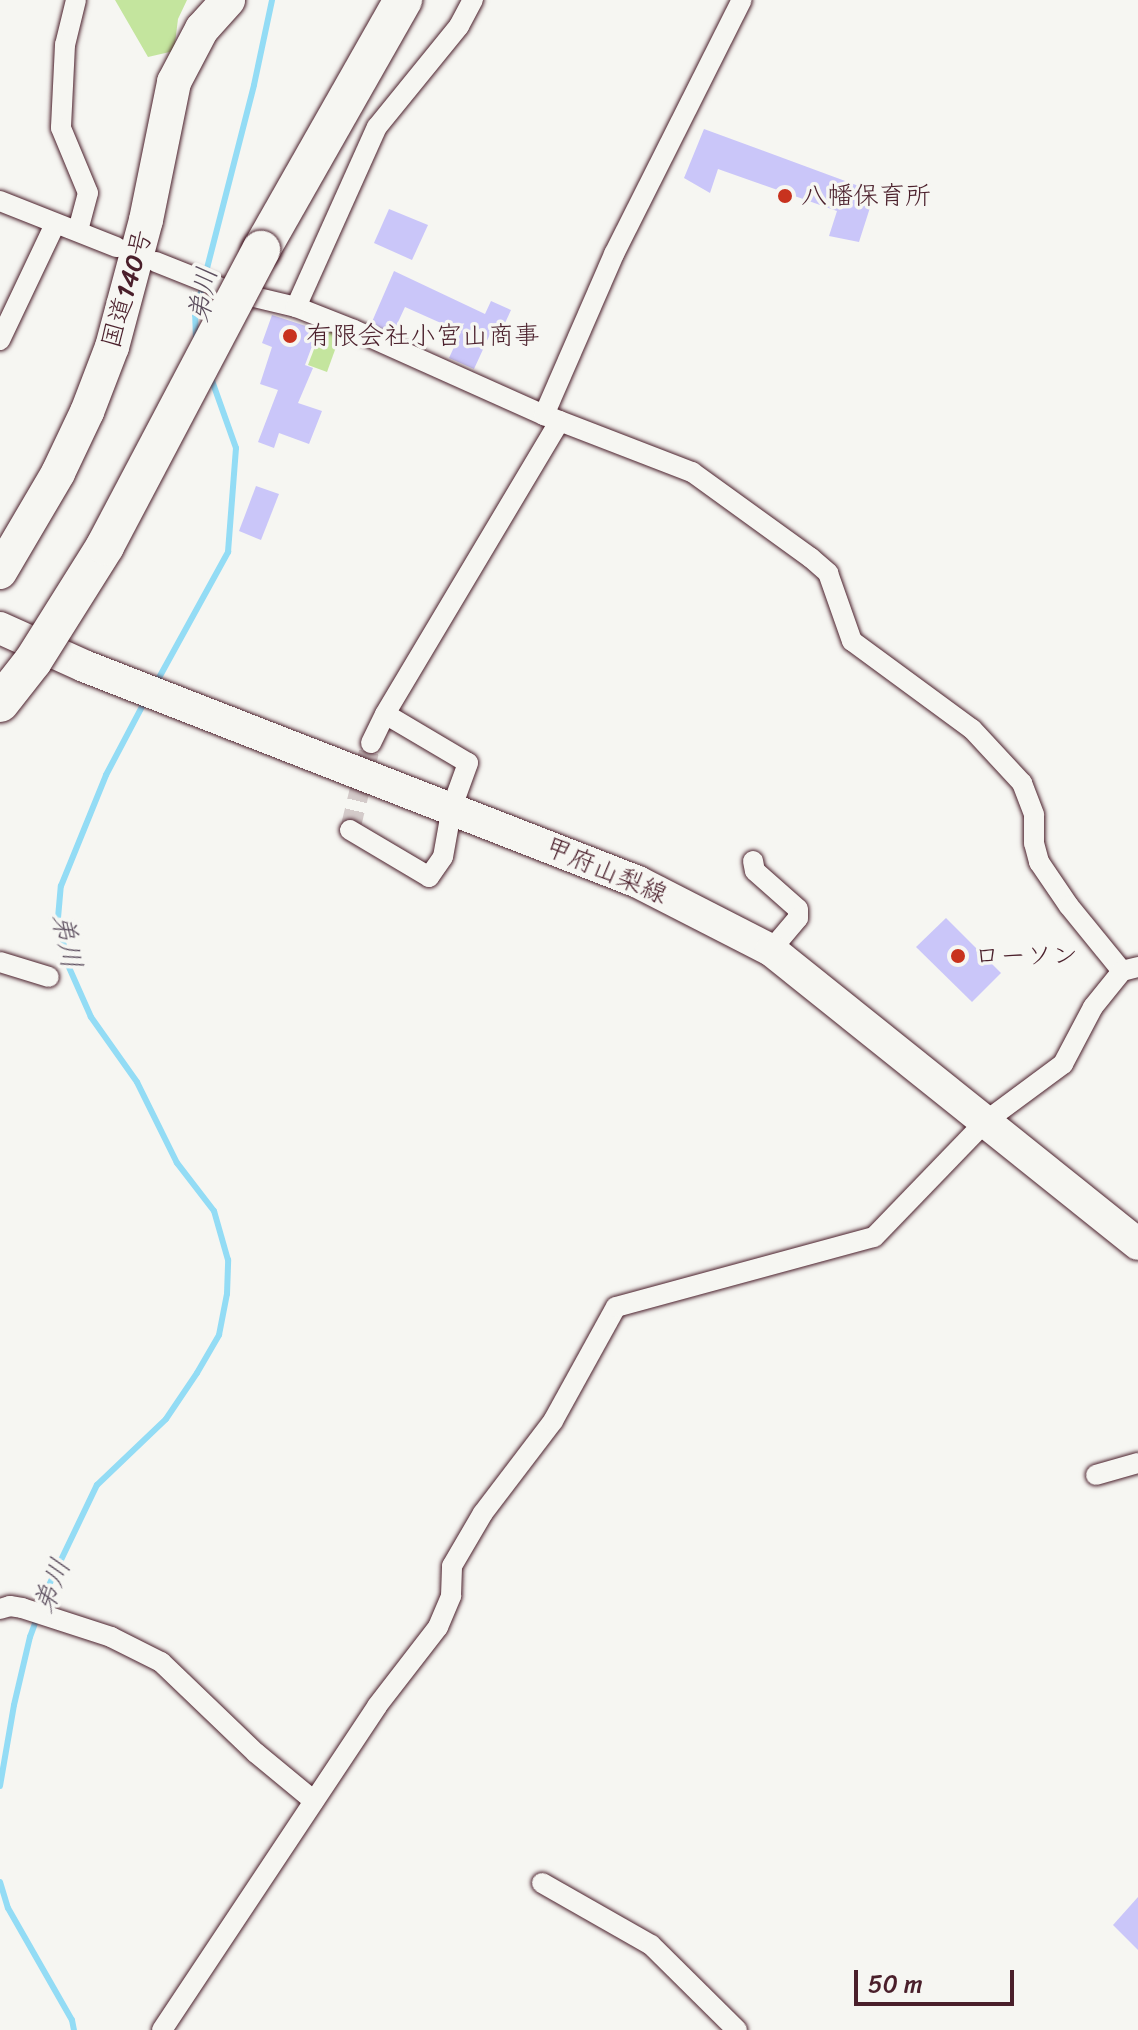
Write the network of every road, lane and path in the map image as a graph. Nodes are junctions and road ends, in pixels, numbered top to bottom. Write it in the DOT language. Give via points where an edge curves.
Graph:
graph roads {
  1 [pos="76,0"];
  2 [pos="403,0"];
  3 [pos="473,0"];
  4 [pos="742,0"];
  5 [pos="226,2"];
  6 [pos="0,201"];
  7 [pos="55,224"];
  8 [pos="78,231"];
  9 [pos="116,247"];
  10 [pos="156,262"];
  11 [pos="296,307"];
  12 [pos="0,340"];
  13 [pos="552,418"];
  14 [pos="0,572"];
  15 [pos="0,628"];
  16 [pos="0,703"];
  17 [pos="385,714"];
  18 [pos="371,743"];
  19 [pos="452,807"];
  20 [pos="350,830"];
  21 [pos="753,861"];
  22 [pos="771,950"];
  23 [pos="0,962"];
  24 [pos="1130,969"];
  25 [pos="49,977"];
  26 [pos="986,1121"];
  27 [pos="1138,1244"];
  28 [pos="1138,1463"];
  29 [pos="1096,1475"];
  30 [pos="0,1609"];
  31 [pos="314,1801"];
  32 [pos="542,1883"];
  33 [pos="162,2030"];
  34 [pos="737,2030"];
  1 -- 8 [label="street" via="65,45 61,128 88,193"];
  2 -- 16 [label="highway, bridge" via="261,250 105,546"];
  3 -- 11 [label="street" via="459,26 377,127"];
  4 -- 13 [label="street" via="614,254"];
  5 -- 14 [label="highway, 国道140号" via="186,54 174,82 146,220 112,347 87,412"];
  6 -- 7 [label="street"];
  7 -- 8 [label="street"];
  7 -- 12 [label="street"];
  8 -- 9 [label="street"];
  10 -- 11 [label="street" via="229,291"];
  11 -- 13 [label="street"];
  13 -- 17 [label="street"];
  13 -- 24 [label="street" via="692,472 828,573 852,641 972,729 1022,783 1034,815 1039,862 1069,906"];
  15 -- 19 [label="main road, 甲府山梨線" via="84,666"];
  17 -- 18 [label="street"];
  17 -- 19 [label="street" via="468,763"];
  19 -- 20 [label="street" via="443,857 429,877"];
  19 -- 22 [label="main road, 甲府山梨線" via="638,882"];
  21 -- 22 [label="street" via="755,871 798,909 798,918"];
  22 -- 26 [label="main road, 甲府山梨線"];
  23 -- 25 [label="street"];
  24 -- 26 [label="street" via="1093,1007 1063,1064"];
  26 -- 27 [label="main road, 甲府山梨線"];
  26 -- 31 [label="street" via="874,1237 616,1307 553,1421 483,1513 452,1566 451,1596 438,1627"];
  28 -- 29 [label="street"];
  30 -- 31 [label="street" via="22,1608 111,1637 161,1662"];
  31 -- 33 [label="street"];
  32 -- 34 [label="street" via="651,1945"];
}
